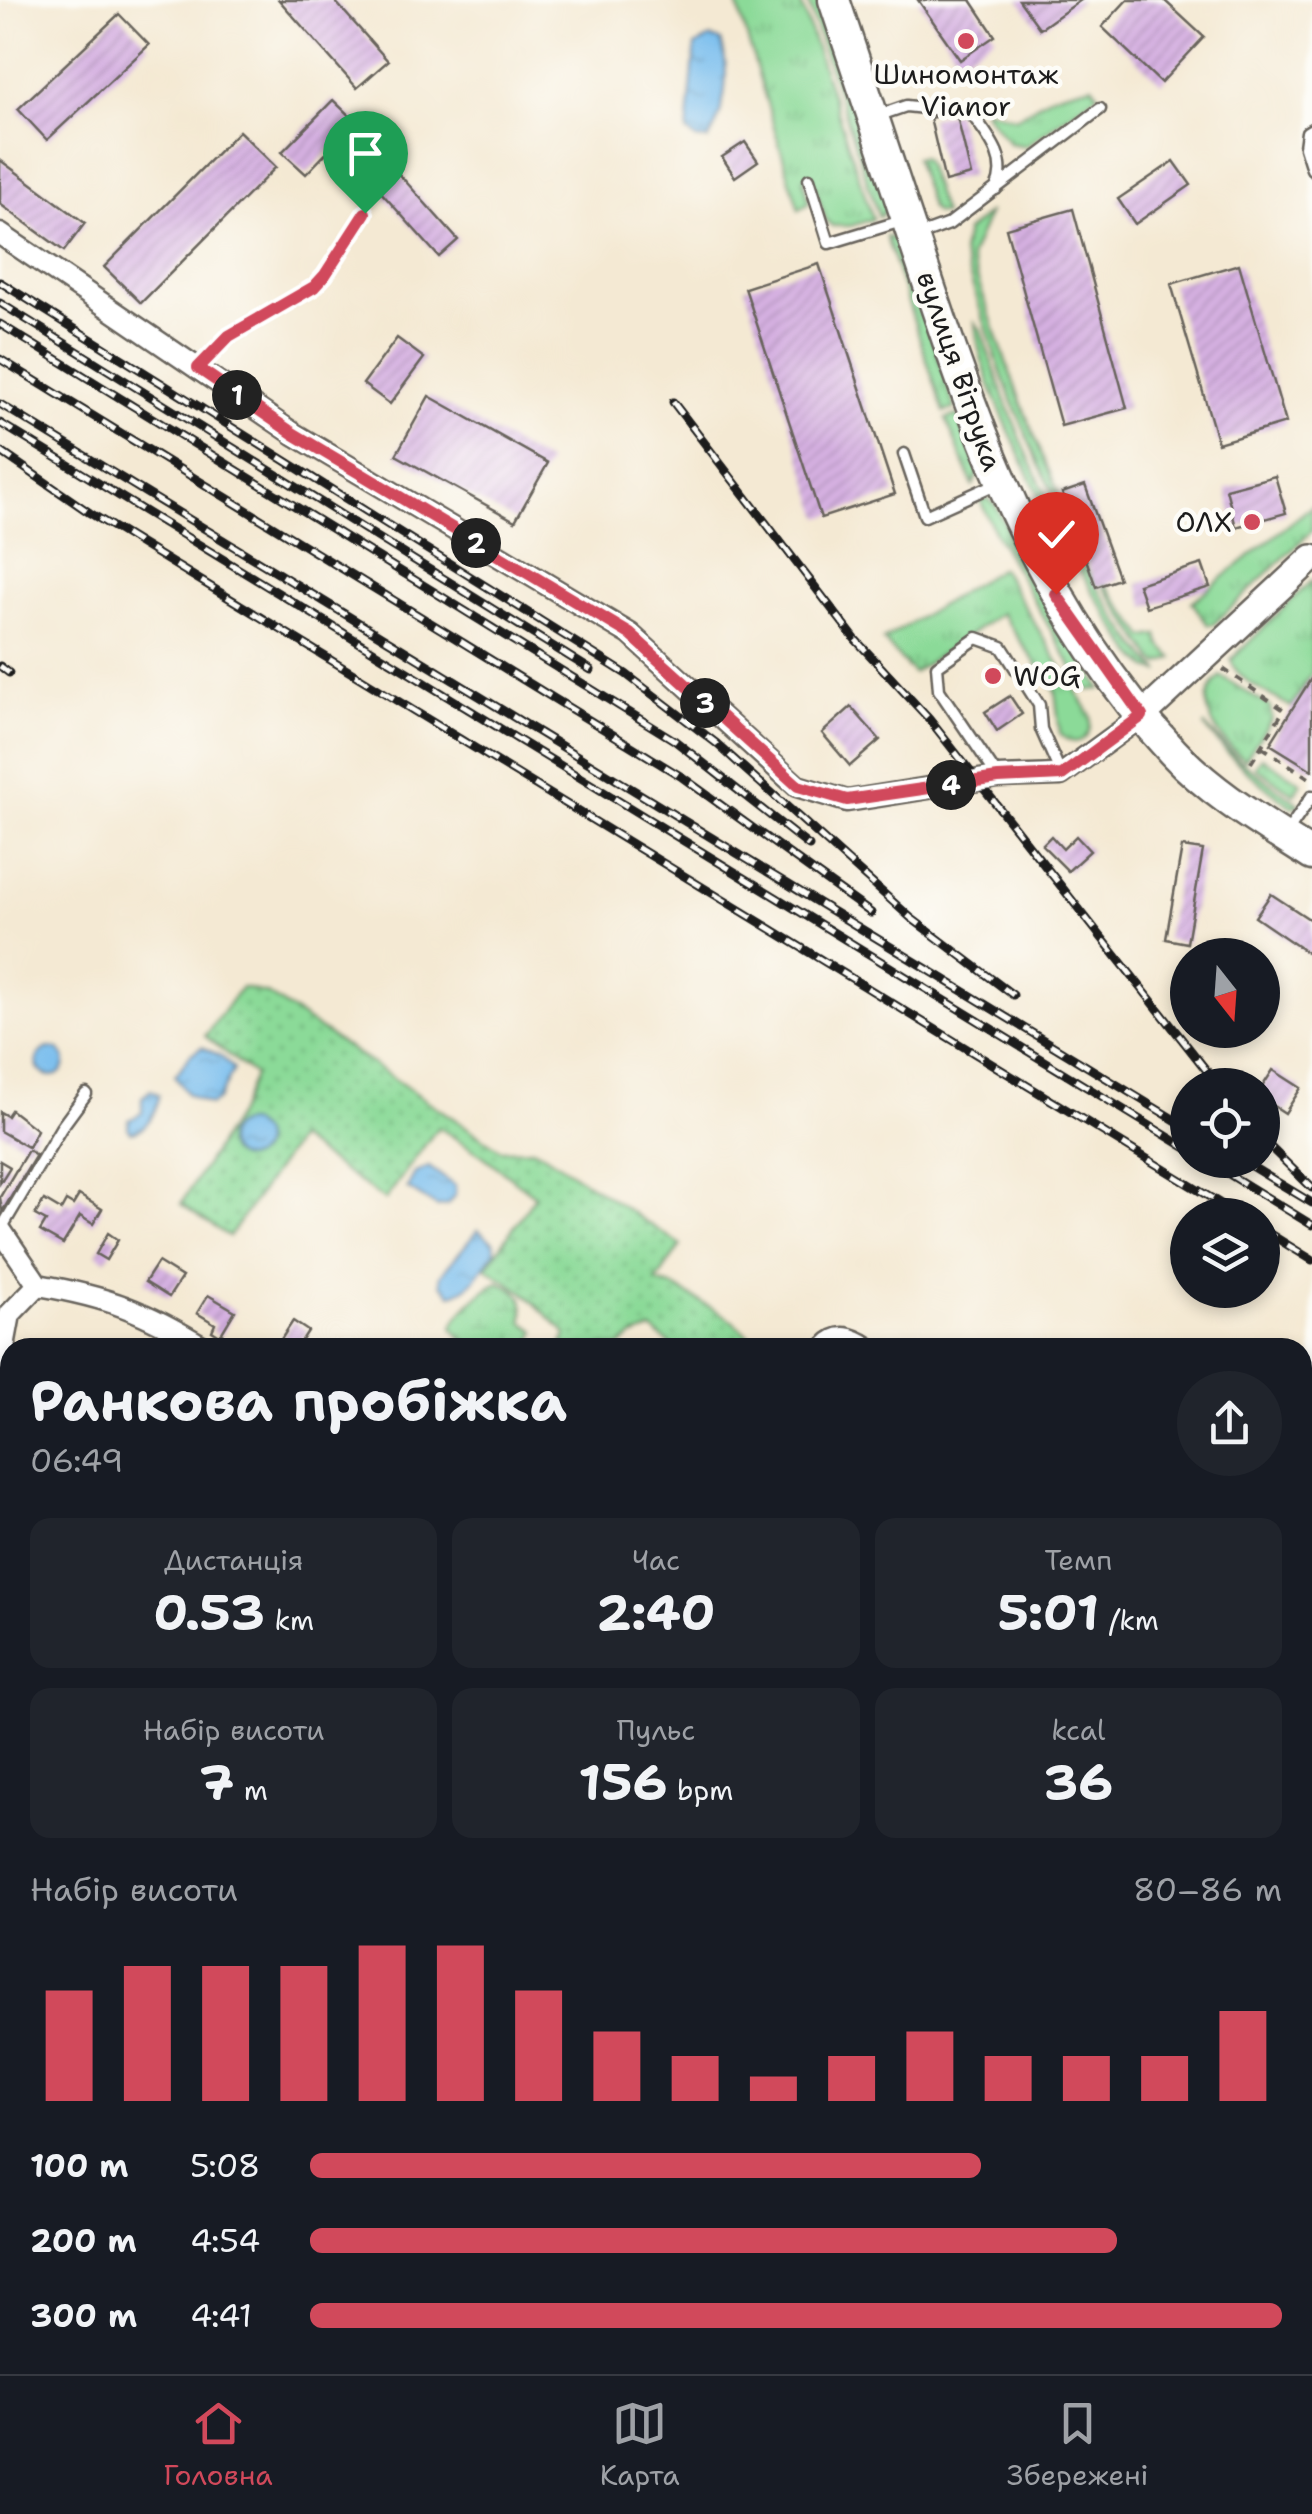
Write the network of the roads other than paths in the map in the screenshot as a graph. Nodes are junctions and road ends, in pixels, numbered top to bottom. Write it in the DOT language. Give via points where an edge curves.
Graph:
graph roads {
  1 [pos="834,0"];
  2 [pos="848,0"];
  3 [pos="1100,109"];
  4 [pos="881,114"];
  5 [pos="1312,129"];
  6 [pos="1312,169"];
  7 [pos="808,179"];
  8 [pos="996,190"];
  9 [pos="365,213"];
  10 [pos="917,226"];
  11 [pos="0,234"];
  12 [pos="198,368"];
  13 [pos="904,454"];
  14 [pos="1006,479"];
  15 [pos="1312,558"];
  16 [pos="1148,711"];
  17 [pos="1062,775"];
  18 [pos="998,778"];
  19 [pos="1312,796"];
  20 [pos="1302,832"];
  21 [pos="1312,855"];
  22 [pos="86,1094"];
  23 [pos="0,1229"];
  24 [pos="38,1284"];
  25 [pos="5,1314"];
  26 [pos="187,1338"];
  1 -- 4 [label="main road, вулиця Вітрука"];
  2 -- 4 [label="main road, вулиця Вітрука"];
  3 -- 8 [label="lane"];
  4 -- 8 [label="lane" via="910,106 972,113 999,156"];
  4 -- 10 [label="main road, вулиця Вітрука"];
  5 -- 6 [label="lane" via="1305,147"];
  7 -- 10 [label="lane" via="830,243"];
  8 -- 10 [label="lane" via="949,224"];
  9 -- 12 [label="lane" via="314,287 229,336"];
  10 -- 14 [label="main road, вулиця Вітрука"];
  11 -- 12 [label="street"];
  12 -- 18 [label="street" via="294,434 630,634 798,786 847,800"];
  13 -- 14 [label="lane" via="925,516"];
  14 -- 16 [label="main road, вулиця Вітрука" via="1063,605"];
  15 -- 16 [label="street"];
  16 -- 17 [label="street"];
  16 -- 20 [label="main road"];
  16 -- 21 [label="main road" via="1197,774"];
  17 -- 18 [label="street"];
  17 -- 18 [label="lane" via="1040,730 1039,705 1002,647 977,638 937,666 939,690"];
  19 -- 20 [label="lane"];
  22 -- 23 [label="lane"];
  23 -- 24 [label="street"];
  24 -- 25 [label="street"];
  24 -- 26 [label="street" via="108,1298"];
}
